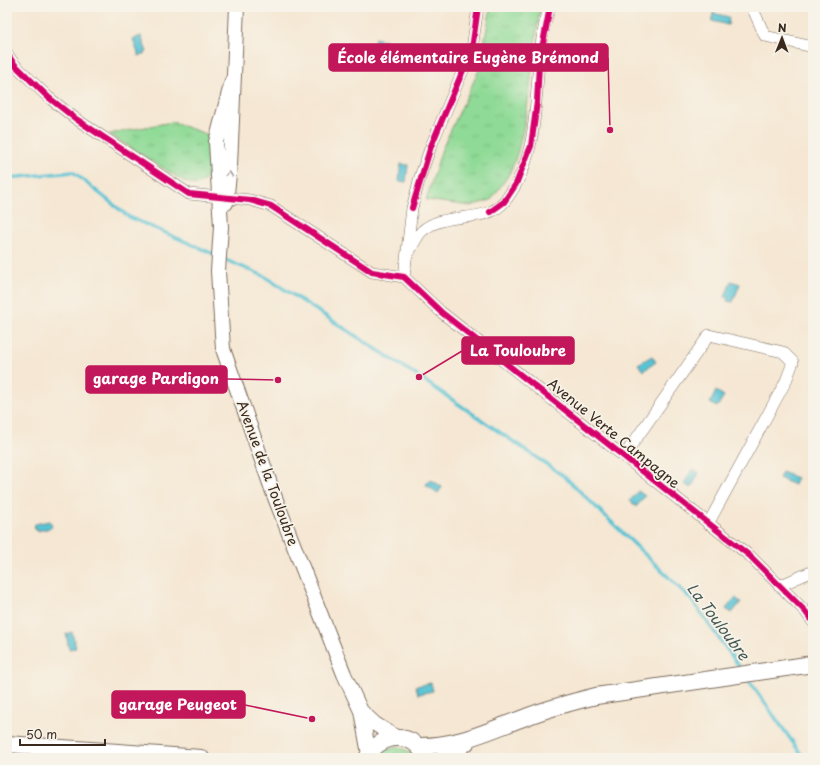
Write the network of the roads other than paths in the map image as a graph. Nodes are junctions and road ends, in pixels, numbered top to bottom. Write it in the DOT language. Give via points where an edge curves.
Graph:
graph roads {
  1 [pos="238,7"];
  2 [pos="478,7"];
  3 [pos="550,7"];
  4 [pos="752,7"];
  5 [pos="813,46"];
  6 [pos="7,54"];
  7 [pos="223,197"];
  8 [pos="407,256"];
  9 [pos="404,277"];
  10 [pos="624,456"];
  11 [pos="708,524"];
  12 [pos="813,571"];
  13 [pos="779,586"];
  14 [pos="813,622"];
  15 [pos="813,664"];
  16 [pos="360,711"];
  17 [pos="487,733"];
  18 [pos="396,738"];
  19 [pos="7,744"];
  20 [pos="421,752"];
  21 [pos="368,756"];
  22 [pos="201,758"];
  23 [pos="444,758"];
  1 -- 7 [label="street, Avenue de la Touloubre" via="232,81 216,142"];
  2 -- 8 [label="street" via="472,49 420,177 412,208"];
  3 -- 8 [label="street" via="539,64 532,146 516,184 504,202 490,212 475,217 449,218 422,232"];
  4 -- 5 [label="street" via="765,36"];
  6 -- 7 [label="street" via="48,97 76,119 189,194"];
  7 -- 9 [label="street" via="250,200 271,206 372,272"];
  7 -- 16 [label="street, Avenue de la Touloubre" via="218,271 223,349 274,495"];
  8 -- 9 [label="street"];
  9 -- 10 [label="street, Avenue Verte Campagne" via="441,312"];
  10 -- 11 [label="street, Avenue Verte Campagne"];
  10 -- 11 [label="street" via="709,335 783,352 793,362 786,380"];
  11 -- 13 [label="street, Avenue Verte Campagne" via="750,556"];
  12 -- 13 [label="street"];
  13 -- 14 [label="street, Avenue Verte Campagne"];
  15 -- 17 [label="main road" via="596,696 533,714"];
  16 -- 18 [label="street"];
  16 -- 21 [label="street, Avenue de la Touloubre"];
  17 -- 20 [label="main road"];
  17 -- 23 [label="main road"];
  18 -- 20 [label="main road" via="408,740"];
  18 -- 21 [label="main road" via="383,741"];
  19 -- 22 [label="main road"];
}
